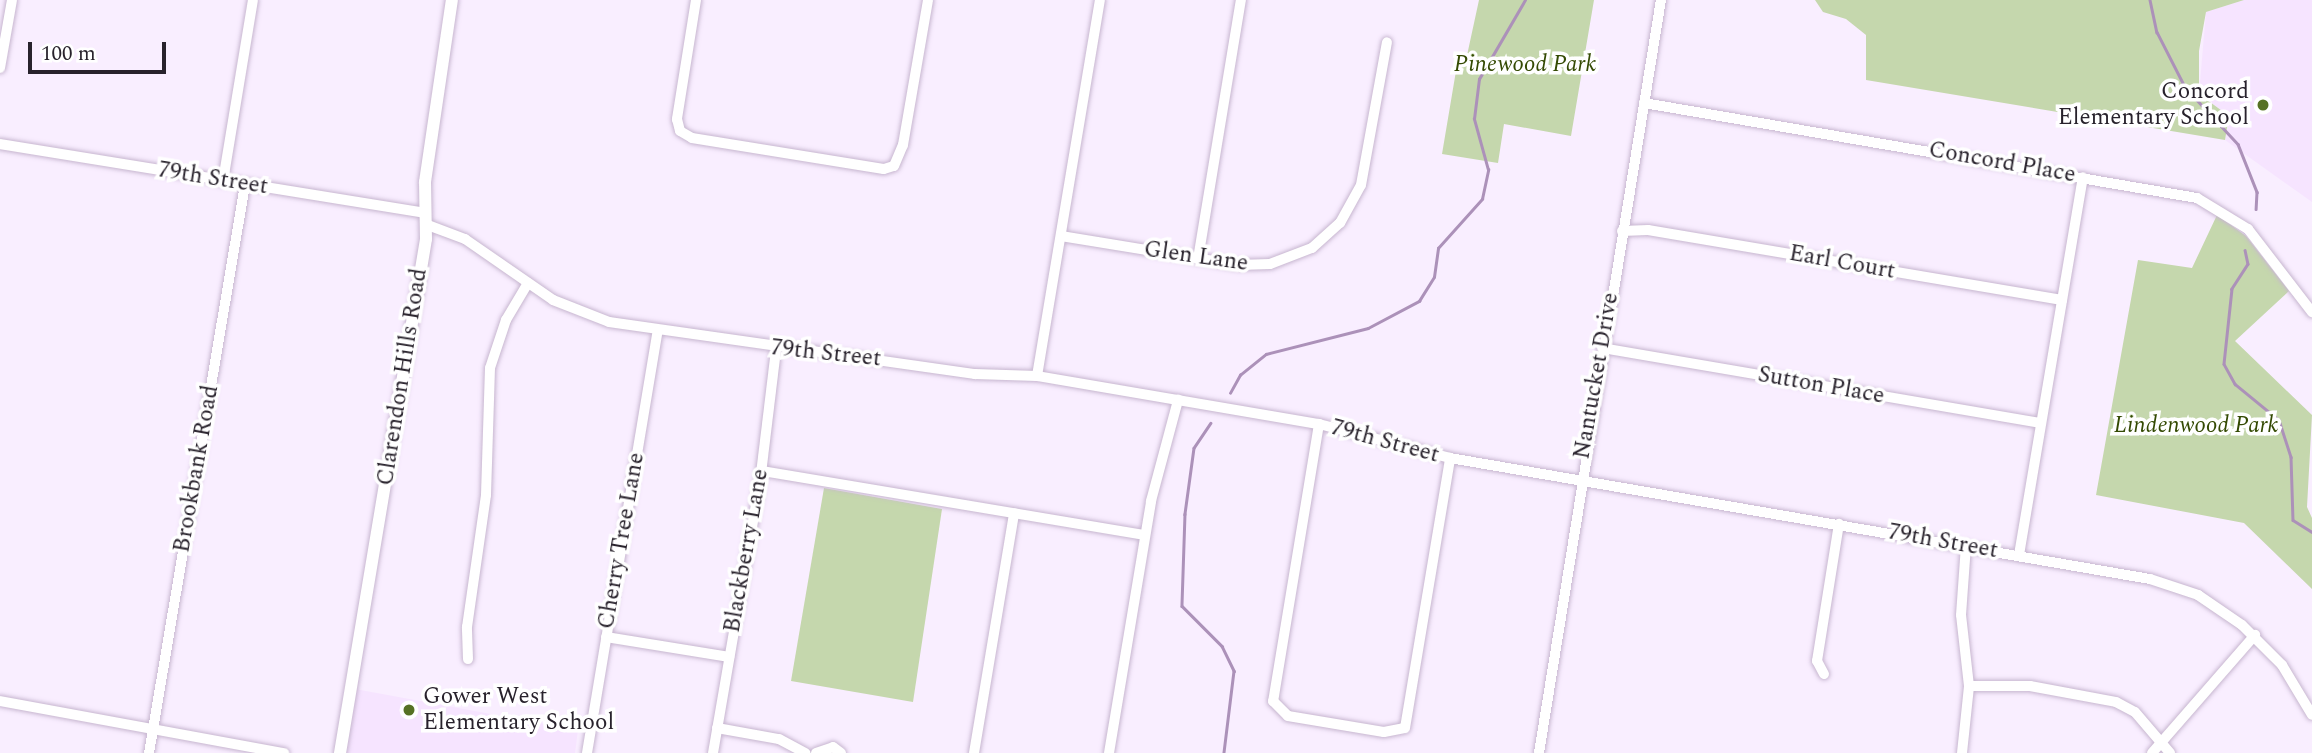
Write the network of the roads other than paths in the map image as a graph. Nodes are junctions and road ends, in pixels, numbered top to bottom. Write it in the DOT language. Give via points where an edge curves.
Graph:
graph roads {
  1 [pos="12,0"];
  2 [pos="253,0"];
  3 [pos="452,0"];
  4 [pos="696,0"];
  5 [pos="928,0"];
  6 [pos="1100,0"];
  7 [pos="1241,0"];
  8 [pos="1661,0"];
  9 [pos="1387,42"];
  10 [pos="0,68"];
  11 [pos="1644,103"];
  12 [pos="0,144"];
  13 [pos="2083,177"];
  14 [pos="223,181"];
  15 [pos="245,185"];
  16 [pos="425,219"];
  17 [pos="1622,231"];
  18 [pos="1061,236"];
  19 [pos="1198,259"];
  20 [pos="528,283"];
  21 [pos="2062,300"];
  22 [pos="2312,312"];
  23 [pos="657,330"];
  24 [pos="1602,348"];
  25 [pos="776,349"];
  26 [pos="1037,376"];
  27 [pos="1178,400"];
  28 [pos="2041,423"];
  29 [pos="1319,424"];
  30 [pos="1450,458"];
  31 [pos="762,471"];
  32 [pos="1580,480"];
  33 [pos="1014,513"];
  34 [pos="1839,524"];
  35 [pos="1145,536"];
  36 [pos="1966,546"];
  37 [pos="2018,555"];
  38 [pos="2255,635"];
  39 [pos="606,637"];
  40 [pos="729,657"];
  41 [pos="468,659"];
  42 [pos="1824,674"];
  43 [pos="1969,685"];
  44 [pos="0,701"];
  45 [pos="2312,715"];
  46 [pos="717,728"];
  47 [pos="153,731"];
  48 [pos="2160,742"];
  49 [pos="149,753"];
  50 [pos="284,753"];
  51 [pos="340,753"];
  52 [pos="587,753"];
  53 [pos="713,753"];
  54 [pos="806,753"];
  55 [pos="816,753"];
  56 [pos="841,753"];
  57 [pos="974,753"];
  58 [pos="1109,753"];
  59 [pos="1539,753"];
  60 [pos="1962,753"];
  61 [pos="2152,753"];
  62 [pos="2170,753"];
  1 -- 10 [label="street"];
  2 -- 14 [label="street"];
  3 -- 16 [label="street, Clarendon Hills Road"];
  4 -- 5 [label="street" via="677,119 680,131 692,138 884,169 899,158"];
  6 -- 18 [label="street"];
  7 -- 19 [label="street"];
  8 -- 11 [label="street, Nantucket Drive"];
  9 -- 19 [label="street, Glen Lane" via="1362,185 1340,223 1312,248 1282,261 1248,266"];
  11 -- 13 [label="street, Concord Place"];
  11 -- 17 [label="street, Nantucket Drive"];
  12 -- 14 [label="street, 79th Street"];
  13 -- 21 [label="street"];
  13 -- 22 [label="street, Concord Place" via="2187,195 2219,208 2256,237"];
  14 -- 15 [label="street, 79th Street"];
  15 -- 16 [label="street, 79th Street"];
  15 -- 47 [label="street, Brookbank Road"];
  16 -- 20 [label="street, 79th Street"];
  16 -- 51 [label="street, Clarendon Hills Road"];
  17 -- 21 [label="street, Earl Court" via="1648,230"];
  17 -- 24 [label="street, Nantucket Drive"];
  18 -- 19 [label="street, Glen Lane"];
  18 -- 26 [label="street"];
  20 -- 23 [label="street, 79th Street" via="583,314"];
  20 -- 41 [label="street" via="506,320 489,368 486,495 467,627"];
  21 -- 28 [label="street"];
  23 -- 25 [label="street, 79th Street"];
  23 -- 39 [label="street, Cherry Tree Lane"];
  24 -- 28 [label="street, Sutton Place"];
  24 -- 32 [label="street, Nantucket Drive"];
  25 -- 26 [label="street, 79th Street" via="842,352 975,374"];
  25 -- 31 [label="street, Blackberry Lane"];
  26 -- 27 [label="street, 79th Street"];
  27 -- 29 [label="street, 79th Street"];
  27 -- 35 [label="street"];
  28 -- 37 [label="street"];
  29 -- 30 [label="street, 79th Street"];
  29 -- 30 [label="street" via="1275,708 1288,716 1403,732"];
  30 -- 32 [label="street, 79th Street"];
  31 -- 33 [label="street"];
  31 -- 40 [label="street, Blackberry Lane"];
  32 -- 34 [label="street, 79th Street"];
  32 -- 59 [label="street, Nantucket Drive"];
  33 -- 35 [label="street"];
  33 -- 57 [label="street"];
  34 -- 36 [label="street, 79th Street"];
  34 -- 42 [label="street" via="1816,661"];
  35 -- 58 [label="street"];
  36 -- 37 [label="street, 79th Street"];
  36 -- 43 [label="street" via="1960,607"];
  37 -- 38 [label="street, 79th Street" via="2180,588"];
  38 -- 45 [label="street, 79th Street" via="2282,665"];
  38 -- 48 [label="street"];
  39 -- 40 [label="street"];
  39 -- 52 [label="street, Cherry Tree Lane"];
  40 -- 46 [label="street, Blackberry Lane"];
  43 -- 48 [label="street" via="2030,686 2103,698 2135,712"];
  43 -- 60 [label="street"];
  44 -- 47 [label="street"];
  46 -- 53 [label="street, Blackberry Lane"];
  46 -- 54 [label="street" via="779,739"];
  47 -- 49 [label="street, Brookbank Road"];
  47 -- 50 [label="street"];
  48 -- 61 [label="street"];
  48 -- 62 [label="street"];
  55 -- 56 [label="street" via="833,747"];
}
